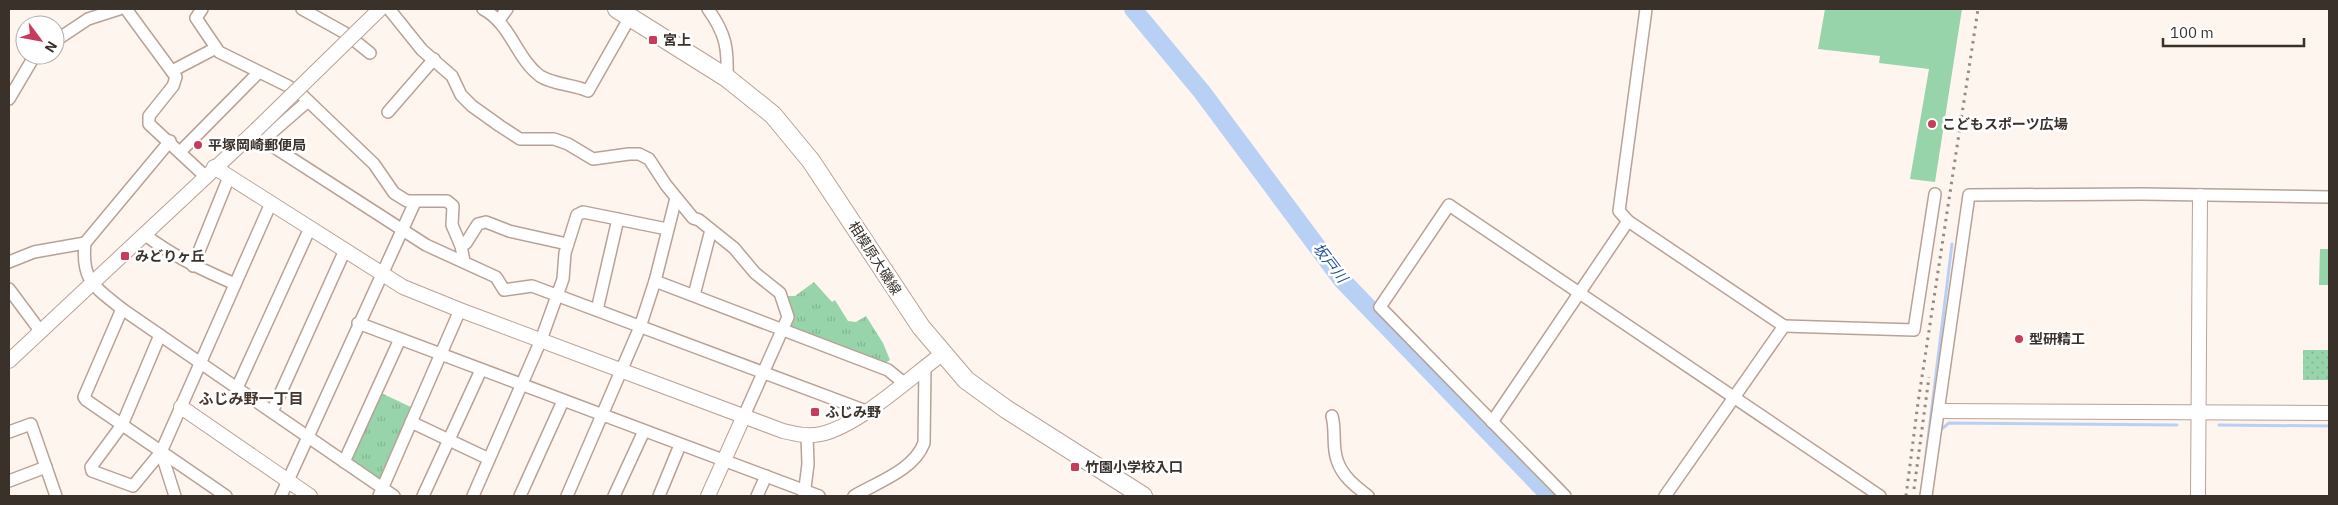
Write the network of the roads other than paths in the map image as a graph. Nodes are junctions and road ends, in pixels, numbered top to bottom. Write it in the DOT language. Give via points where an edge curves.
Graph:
graph roads {
  1 [pos="119,9"];
  2 [pos="126,9"];
  3 [pos="202,9"];
  4 [pos="302,9"];
  5 [pos="380,9"];
  6 [pos="389,9"];
  7 [pos="483,9"];
  8 [pos="507,9"];
  9 [pos="708,9"];
  10 [pos="1646,9"];
  11 [pos="623,13"];
  12 [pos="499,20"];
  13 [pos="65,34"];
  14 [pos="216,48"];
  15 [pos="370,53"];
  16 [pos="434,59"];
  17 [pos="29,65"];
  18 [pos="172,71"];
  19 [pos="259,72"];
  20 [pos="727,78"];
  21 [pos="9,99"];
  22 [pos="308,101"];
  23 [pos="389,104"];
  24 [pos="256,135"];
  25 [pos="170,141"];
  26 [pos="181,151"];
  27 [pos="210,171"];
  28 [pos="229,177"];
  29 [pos="1935,194"];
  30 [pos="2200,196"];
  31 [pos="2329,197"];
  32 [pos="676,198"];
  33 [pos="415,202"];
  34 [pos="271,203"];
  35 [pos="618,219"];
  36 [pos="1628,221"];
  37 [pos="310,228"];
  38 [pos="402,229"];
  39 [pos="667,229"];
  40 [pos="710,230"];
  41 [pos="144,234"];
  42 [pos="84,243"];
  43 [pos="567,244"];
  44 [pos="461,246"];
  45 [pos="345,250"];
  46 [pos="464,261"];
  47 [pos="9,262"];
  48 [pos="193,266"];
  49 [pos="381,273"];
  50 [pos="654,281"];
  51 [pos="91,284"];
  52 [pos="235,284"];
  53 [pos="9,289"];
  54 [pos="1579,294"];
  55 [pos="558,295"];
  56 [pos="694,296"];
  57 [pos="122,309"];
  58 [pos="460,310"];
  59 [pos="597,310"];
  60 [pos="358,323"];
  61 [pos="1784,326"];
  62 [pos="640,327"];
  63 [pos="782,330"];
  64 [pos="40,332"];
  65 [pos="160,335"];
  66 [pos="400,339"];
  67 [pos="541,340"];
  68 [pos="441,354"];
  69 [pos="942,354"];
  70 [pos="9,361"];
  71 [pos="200,363"];
  72 [pos="925,367"];
  73 [pos="481,370"];
  74 [pos="622,371"];
  75 [pos="763,372"];
  76 [pos="904,383"];
  77 [pos="521,385"];
  78 [pos="238,388"];
  79 [pos="1732,397"];
  80 [pos="563,400"];
  81 [pos="181,408"];
  82 [pos="1940,410"];
  83 [pos="866,411"];
  84 [pos="272,412"];
  85 [pos="2198,413"];
  86 [pos="2329,413"];
  87 [pos="603,416"];
  88 [pos="1332,416"];
  89 [pos="743,418"];
  90 [pos="411,422"];
  91 [pos="1492,422"];
  92 [pos="122,425"];
  93 [pos="644,431"];
  94 [pos="9,432"];
  95 [pos="807,436"];
  96 [pos="308,437"];
  97 [pos="449,440"];
  98 [pos="680,445"];
  99 [pos="161,452"];
  100 [pos="489,459"];
  101 [pos="724,460"];
  102 [pos="344,462"];
  103 [pos="46,467"];
  104 [pos="766,476"];
  105 [pos="9,481"];
  106 [pos="288,481"];
  107 [pos="380,492"];
  108 [pos="805,494"];
  109 [pos="56,496"];
  110 [pos="175,496"];
  111 [pos="226,496"];
  112 [pos="281,496"];
  113 [pos="310,496"];
  114 [pos="394,496"];
  115 [pos="424,496"];
  116 [pos="473,496"];
  117 [pos="520,496"];
  118 [pos="567,496"];
  119 [pos="614,496"];
  120 [pos="659,496"];
  121 [pos="708,496"];
  122 [pos="757,496"];
  123 [pos="819,496"];
  124 [pos="854,496"];
  125 [pos="1142,496"];
  126 [pos="1368,496"];
  127 [pos="1565,496"];
  128 [pos="1665,496"];
  129 [pos="1880,496"];
  130 [pos="1926,496"];
  131 [pos="2198,496"];
  1 -- 13 [label="street" via="88,19"];
  2 -- 18 [label="street"];
  3 -- 14 [label="street" via="196,18"];
  4 -- 15 [label="street" via="345,33"];
  5 -- 24 [label="street, bridge"];
  6 -- 16 [label="street" via="422,50"];
  7 -- 12 [label="street"];
  8 -- 12 [label="street"];
  9 -- 20 [label="street" via="724,33"];
  10 -- 36 [label="street" via="1619,211"];
  11 -- 12 [label="street" via="588,91 541,76"];
  11 -- 20 [label="main road, 相模原大磯線"];
  14 -- 18 [label="street"];
  14 -- 19 [label="street"];
  16 -- 23 [label="street"];
  16 -- 32 [label="street" via="452,76 461,95 472,106 520,138 554,139 593,159 639,154 649,159"];
  17 -- 21 [label="street"];
  18 -- 25 [label="street" via="176,77 173,86 149,116 150,124"];
  19 -- 22 [label="street" via="288,86"];
  19 -- 26 [label="street"];
  20 -- 69 [label="main road, 相模原大磯線" via="760,102 790,134"];
  22 -- 24 [label="street"];
  22 -- 33 [label="street" via="374,164 394,193"];
  24 -- 27 [label="street"];
  24 -- 38 [label="street"];
  25 -- 26 [label="street"];
  25 -- 42 [label="street"];
  26 -- 27 [label="street"];
  27 -- 28 [label="street"];
  27 -- 41 [label="street"];
  28 -- 34 [label="street"];
  28 -- 48 [label="street"];
  29 -- 61 [label="street" via="1914,330"];
  30 -- 31 [label="street"];
  30 -- 82 [label="street" via="1969,195"];
  30 -- 85 [label="street"];
  32 -- 39 [label="street"];
  32 -- 40 [label="street" via="693,218"];
  33 -- 38 [label="street"];
  33 -- 44 [label="street" via="447,201 453,206 452,225"];
  34 -- 37 [label="street"];
  34 -- 52 [label="street"];
  35 -- 39 [label="street"];
  35 -- 43 [label="street" via="583,212 577,215"];
  35 -- 59 [label="street"];
  36 -- 54 [label="street"];
  36 -- 61 [label="street"];
  37 -- 45 [label="street"];
  37 -- 78 [label="street"];
  38 -- 46 [label="street" via="426,245"];
  38 -- 49 [label="street"];
  39 -- 50 [label="street"];
  40 -- 56 [label="street"];
  40 -- 63 [label="street" via="734,248 755,273 780,293 788,316"];
  41 -- 48 [label="street"];
  41 -- 51 [label="street"];
  42 -- 47 [label="street" via="34,252"];
  42 -- 51 [label="street" via="83,259"];
  43 -- 44 [label="street" via="509,231 486,222 478,224"];
  43 -- 55 [label="street"];
  44 -- 46 [label="street"];
  45 -- 49 [label="street"];
  45 -- 84 [label="street"];
  46 -- 55 [label="street" via="496,277 504,290 532,286"];
  48 -- 52 [label="street"];
  49 -- 58 [label="street" via="404,287"];
  49 -- 60 [label="street"];
  50 -- 56 [label="street"];
  50 -- 62 [label="street"];
  51 -- 57 [label="street"];
  51 -- 64 [label="street"];
  52 -- 71 [label="street"];
  53 -- 64 [label="street"];
  54 -- 79 [label="street"];
  54 -- 91 [label="street"];
  54 -- 91 [label="street" via="1449,205 1380,307"];
  55 -- 59 [label="street"];
  55 -- 67 [label="street"];
  56 -- 63 [label="street"];
  57 -- 65 [label="street"];
  57 -- 92 [label="street" via="84,397"];
  58 -- 67 [label="street"];
  58 -- 68 [label="street"];
  59 -- 62 [label="street"];
  60 -- 66 [label="street"];
  60 -- 96 [label="street"];
  61 -- 79 [label="street"];
  62 -- 74 [label="street"];
  62 -- 75 [label="street"];
  63 -- 75 [label="street"];
  63 -- 76 [label="street" via="888,370"];
  64 -- 70 [label="street"];
  65 -- 71 [label="street"];
  65 -- 92 [label="street"];
  66 -- 68 [label="street"];
  66 -- 102 [label="street"];
  67 -- 74 [label="street"];
  67 -- 77 [label="street"];
  68 -- 73 [label="street"];
  68 -- 90 [label="street"];
  69 -- 72 [label="street"];
  69 -- 125 [label="main road, 相模原大磯線" via="966,380 989,398"];
  71 -- 78 [label="street"];
  71 -- 81 [label="street"];
  72 -- 76 [label="street"];
  72 -- 124 [label="street" via="924,443 921,452 908,465"];
  73 -- 77 [label="street"];
  73 -- 97 [label="street"];
  74 -- 87 [label="street"];
  74 -- 89 [label="street"];
  75 -- 83 [label="street"];
  75 -- 89 [label="street"];
  76 -- 83 [label="street"];
  77 -- 80 [label="street"];
  77 -- 100 [label="street"];
  78 -- 84 [label="street"];
  79 -- 128 [label="street"];
  79 -- 129 [label="street"];
  80 -- 87 [label="street"];
  80 -- 117 [label="street"];
  81 -- 99 [label="street"];
  81 -- 106 [label="street"];
  82 -- 85 [label="street"];
  82 -- 130 [label="street"];
  83 -- 95 [label="street" via="844,426"];
  84 -- 96 [label="street"];
  85 -- 86 [label="street"];
  85 -- 131 [label="street"];
  87 -- 93 [label="street"];
  87 -- 118 [label="street"];
  88 -- 126 [label="street" via="1336,459 1347,478"];
  89 -- 95 [label="street" via="783,432"];
  89 -- 101 [label="street"];
  90 -- 97 [label="street"];
  90 -- 107 [label="street"];
  91 -- 127 [label="street"];
  92 -- 99 [label="street"];
  92 -- 99 [label="street" via="91,467 92,471 133,486"];
  93 -- 98 [label="street"];
  93 -- 119 [label="street"];
  94 -- 103 [label="street" via="31,424"];
  95 -- 108 [label="street"];
  96 -- 102 [label="street"];
  96 -- 106 [label="street"];
  97 -- 100 [label="street"];
  97 -- 115 [label="street"];
  98 -- 101 [label="street"];
  98 -- 120 [label="street"];
  99 -- 110 [label="street"];
  99 -- 111 [label="street"];
  100 -- 116 [label="street"];
  101 -- 104 [label="street"];
  101 -- 121 [label="street"];
  102 -- 107 [label="street"];
  103 -- 105 [label="street"];
  103 -- 109 [label="street"];
  104 -- 108 [label="street"];
  104 -- 122 [label="street"];
  106 -- 112 [label="street"];
  106 -- 113 [label="street"];
  107 -- 114 [label="street"];
  108 -- 123 [label="street"];
}
